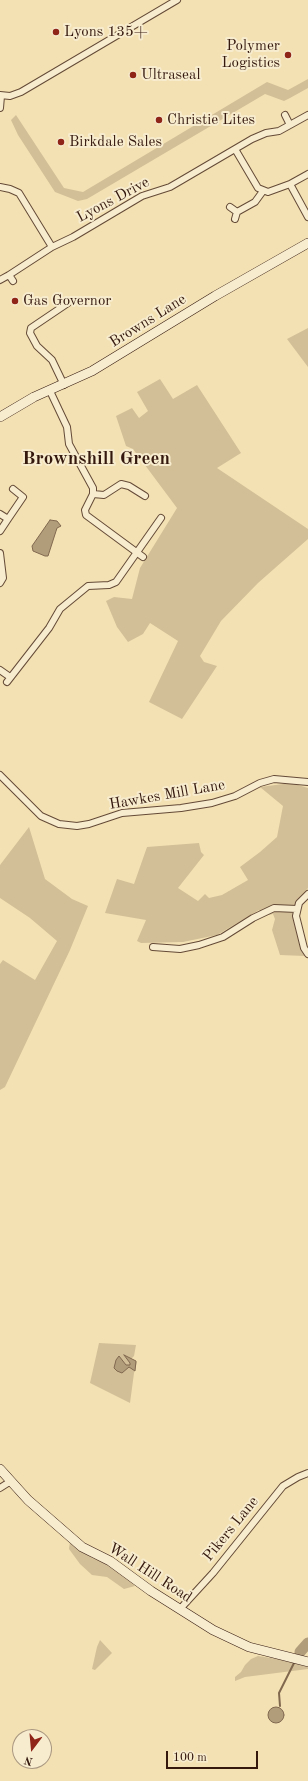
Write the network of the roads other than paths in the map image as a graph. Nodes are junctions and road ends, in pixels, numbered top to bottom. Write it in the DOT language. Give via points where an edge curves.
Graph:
graph roads {
  1 [pos="177,0"];
  2 [pos="1,96"];
  3 [pos="0,108"];
  4 [pos="285,115"];
  5 [pos="308,115"];
  6 [pos="290,125"];
  7 [pos="235,150"];
  8 [pos="306,175"];
  9 [pos="290,184"];
  10 [pos="0,187"];
  11 [pos="263,191"];
  12 [pos="230,207"];
  13 [pos="308,217"];
  14 [pos="308,243"];
  15 [pos="52,246"];
  16 [pos="9,275"];
  17 [pos="0,280"];
  18 [pos="13,282"];
  19 [pos="68,303"];
  20 [pos="64,385"];
  21 [pos="50,391"];
  22 [pos="0,417"];
  23 [pos="13,489"];
  24 [pos="93,494"];
  25 [pos="145,496"];
  26 [pos="0,514"];
  27 [pos="161,518"];
  28 [pos="8,519"];
  29 [pos="0,531"];
  30 [pos="136,552"];
  31 [pos="0,553"];
  32 [pos="143,558"];
  33 [pos="0,583"];
  34 [pos="0,670"];
  35 [pos="0,775"];
  36 [pos="308,782"];
  37 [pos="308,894"];
  38 [pos="297,909"];
  39 [pos="153,947"];
  40 [pos="308,954"];
  41 [pos="0,1469"];
  42 [pos="308,1473"];
  43 [pos="11,1480"];
  44 [pos="0,1488"];
  45 [pos="180,1609"];
  46 [pos="300,1660"];
  1 -- 2 [label="street" via="21,92"];
  2 -- 3 [label="street"];
  4 -- 6 [label="street"];
  5 -- 6 [label="street, Lyons Drive"];
  6 -- 7 [label="street, Lyons Drive" via="280,131 252,139"];
  7 -- 11 [label="street" via="258,188"];
  7 -- 15 [label="street, Lyons Drive" via="170,187 142,196"];
  8 -- 9 [label="street"];
  9 -- 11 [label="street" via="274,191"];
  9 -- 13 [label="street"];
  10 -- 15 [label="street" via="19,193"];
  11 -- 12 [label="street" via="255,202 236,215"];
  14 -- 20 [label="street, Browns Lane" via="215,296 122,354"];
  15 -- 16 [label="street, Lyons Drive"];
  16 -- 17 [label="street, Lyons Drive"];
  16 -- 18 [label="street"];
  19 -- 20 [label="street" via="31,328 30,333 36,346 52,360"];
  20 -- 21 [label="street, Browns Lane"];
  21 -- 22 [label="street, Browns Lane" via="24,402"];
  21 -- 24 [label="street" via="67,427 68,444 91,484"];
  23 -- 28 [label="street" via="23,497"];
  24 -- 25 [label="street" via="102,495 121,484"];
  24 -- 30 [label="street" via="85,510 87,517"];
  26 -- 28 [label="street"];
  27 -- 30 [label="street"];
  28 -- 29 [label="street"];
  30 -- 32 [label="street"];
  30 -- 34 [label="street" via="116,582 88,586 60,608 49,628 8,680"];
  31 -- 33 [label="street" via="3,578"];
  35 -- 36 [label="street, Hawkes Mill Lane" via="41,816 59,824 77,826 122,813 212,803 274,779"];
  37 -- 38 [label="street"];
  38 -- 39 [label="street" via="268,910 223,937 200,945 180,949"];
  38 -- 40 [label="street" via="296,921"];
  41 -- 43 [label="street, Wall Hill Road"];
  42 -- 45 [label="street, Pikers Lane" via="283,1486 213,1573"];
  43 -- 44 [label="street"];
  43 -- 45 [label="street, Wall Hill Road" via="28,1500 82,1547 110,1561 151,1592"];
  45 -- 46 [label="street, Wall Hill Road" via="213,1630 249,1647"];
}
